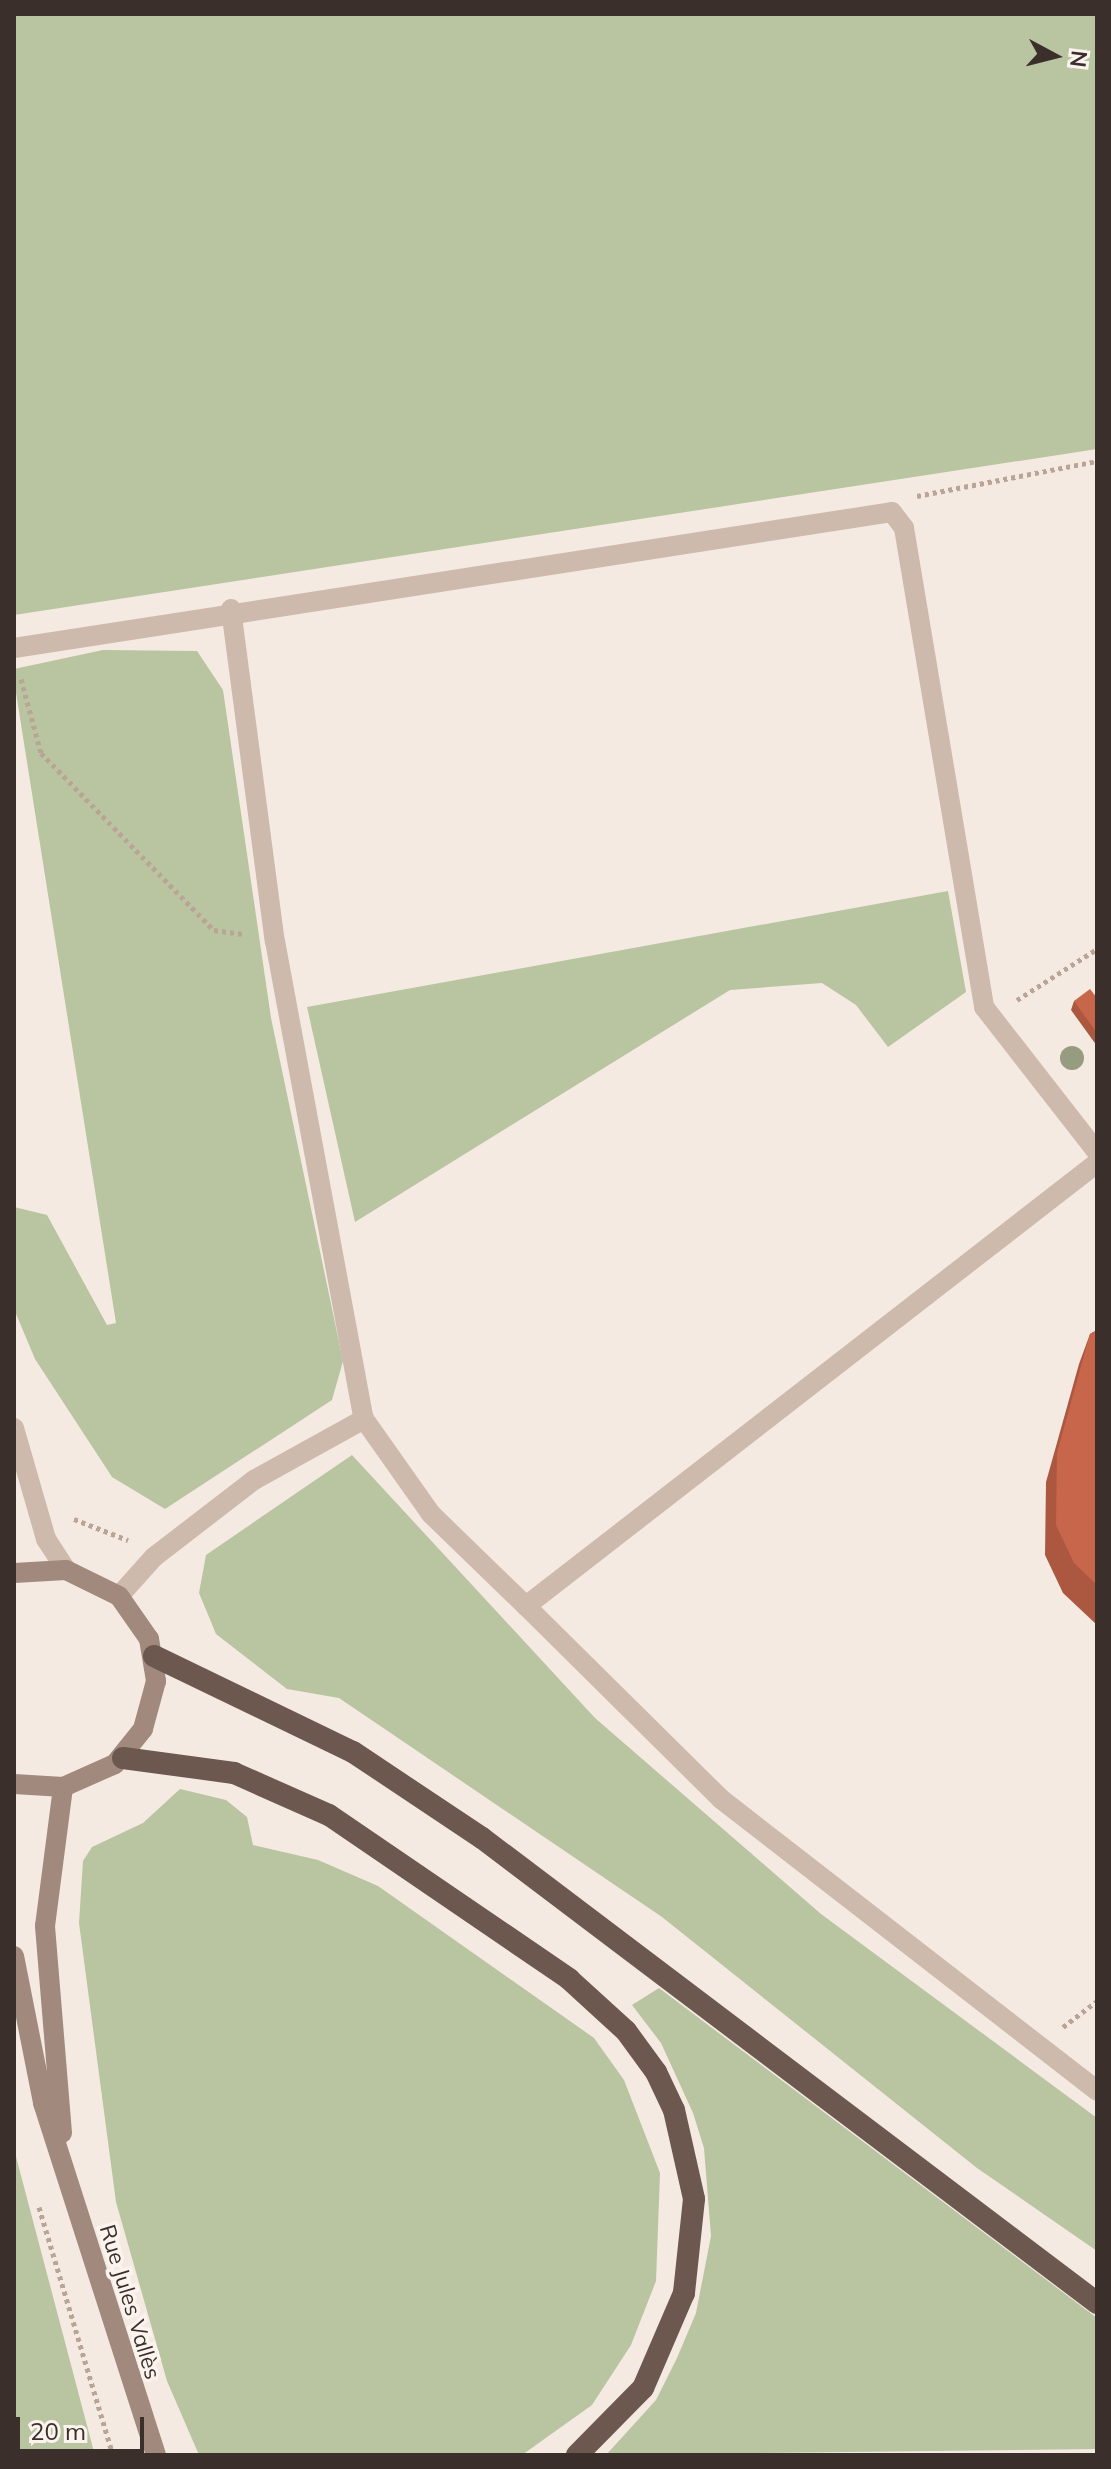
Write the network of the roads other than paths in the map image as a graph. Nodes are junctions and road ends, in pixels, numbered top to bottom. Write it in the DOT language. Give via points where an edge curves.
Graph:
graph roads {
  1 [pos="231,609"];
  2 [pos="16,655"];
  3 [pos="1097,1152"];
  4 [pos="1097,1163"];
  5 [pos="364,1419"];
  6 [pos="14,1428"];
  7 [pos="66,1570"];
  8 [pos="14,1573"];
  9 [pos="119,1596"];
  10 [pos="526,1606"];
  11 [pos="154,1656"];
  12 [pos="123,1758"];
  13 [pos="14,1784"];
  14 [pos="63,1787"];
  15 [pos="14,1956"];
  16 [pos="1097,2091"];
  17 [pos="64,2161"];
  18 [pos="1097,2303"];
  19 [pos="156,2455"];
  20 [pos="577,2455"];
  1 -- 2 [label="street"];
  1 -- 3 [label="street" via="892,512 904,528 989,1018"];
  1 -- 5 [label="street" via="275,941"];
  4 -- 10 [label="street"];
  5 -- 9 [label="street" via="254,1480 154,1557"];
  5 -- 10 [label="street" via="431,1514"];
  6 -- 7 [label="street" via="38,1514"];
  7 -- 8 [label="main road"];
  7 -- 9 [label="main road"];
  9 -- 11 [label="main road"];
  10 -- 16 [label="street" via="721,1799"];
  11 -- 12 [label="main road" via="152,1706"];
  11 -- 18 [label="highway" via="353,1752 482,1838"];
  12 -- 14 [label="main road"];
  12 -- 20 [label="highway" via="234,1773 329,1815 569,1979 626,2031 656,2072 674,2110 694,2199 684,2293 643,2388"];
  13 -- 14 [label="main road"];
  14 -- 17 [label="main road, Rue Jules Vallès" via="45,1926"];
  15 -- 17 [label="main road, Rue Jules Vallès" via="27,2046"];
  17 -- 19 [label="main road, Rue Jules Vallès"];
}
